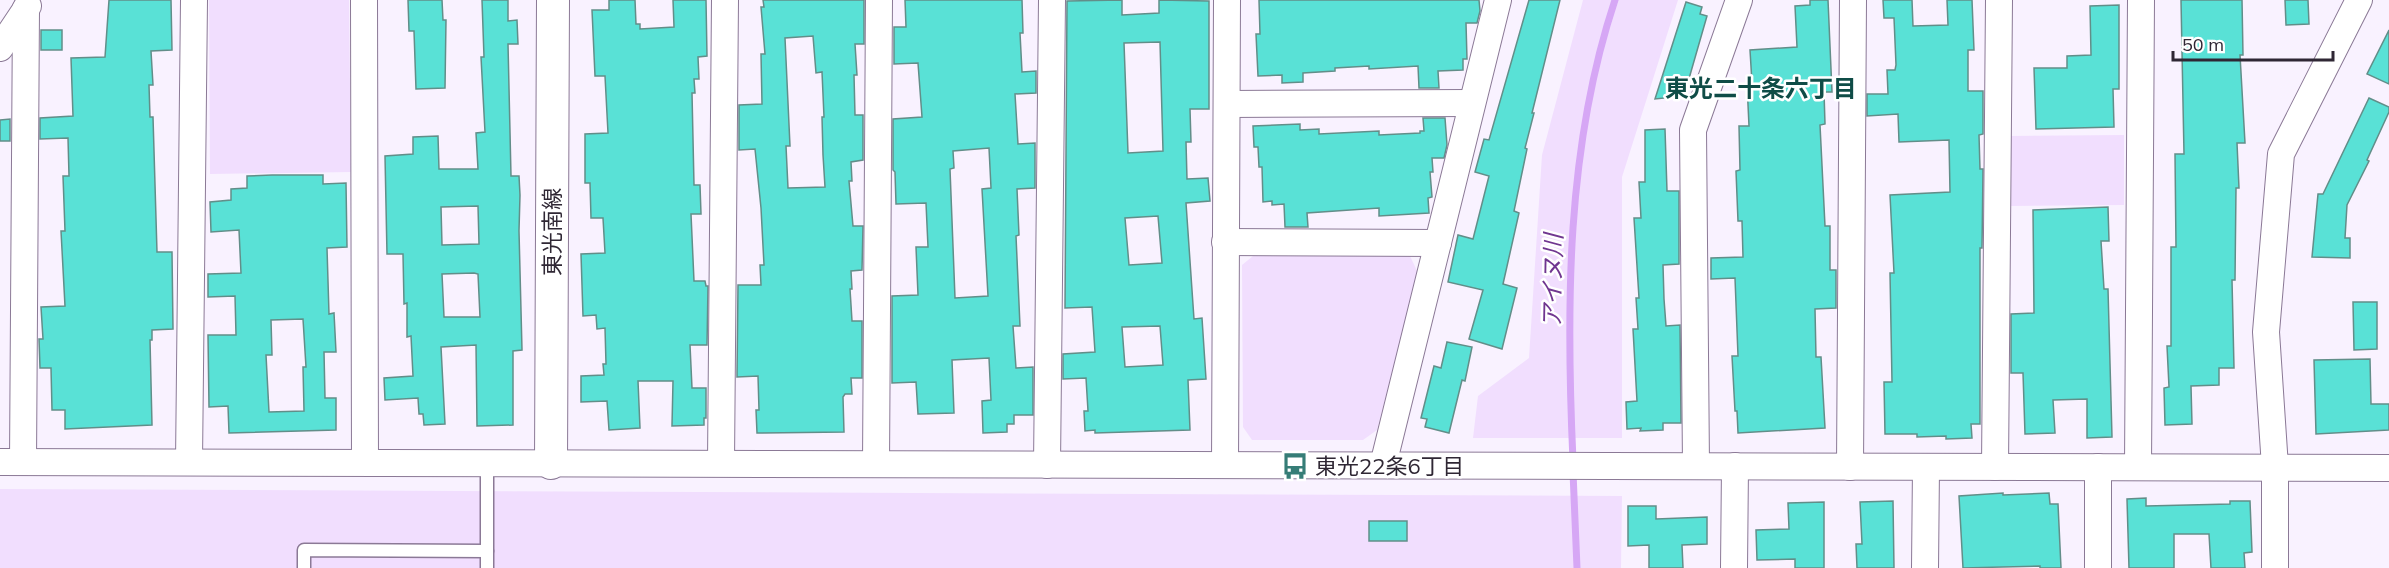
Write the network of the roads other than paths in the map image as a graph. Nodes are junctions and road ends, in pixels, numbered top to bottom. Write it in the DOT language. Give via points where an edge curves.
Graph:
graph roads {
  1 [pos="194,0"];
  2 [pos="364,0"];
  3 [pos="553,0"];
  4 [pos="725,0"];
  5 [pos="879,0"];
  6 [pos="1052,0"];
  7 [pos="1227,0"];
  8 [pos="1498,0"];
  9 [pos="1739,0"];
  10 [pos="1853,0"];
  11 [pos="1999,0"];
  12 [pos="2141,0"];
  13 [pos="2359,0"];
  14 [pos="29,4"];
  15 [pos="0,48"];
  16 [pos="1471,103"];
  17 [pos="1227,104"];
  18 [pos="1225,242"];
  19 [pos="1438,243"];
  20 [pos="12,462"];
  21 [pos="189,462"];
  22 [pos="365,462"];
  23 [pos="487,463"];
  24 [pos="550,463"];
  25 [pos="721,463"];
  26 [pos="876,464"];
  27 [pos="1047,465"];
  28 [pos="1225,465"];
  29 [pos="1383,465"];
  30 [pos="1696,466"];
  31 [pos="1735,466"];
  32 [pos="1926,466"];
  33 [pos="1850,467"];
  34 [pos="1995,467"];
  35 [pos="2098,467"];
  36 [pos="2138,467"];
  37 [pos="2275,467"];
  38 [pos="2389,468"];
  39 [pos="487,550"];
  40 [pos="304,568"];
  41 [pos="487,568"];
  42 [pos="1734,568"];
  43 [pos="1925,568"];
  44 [pos="2098,568"];
  45 [pos="2275,568"];
  1 -- 21 [label="street"];
  2 -- 22 [label="street"];
  3 -- 24 [label="street, 東光南線"];
  4 -- 25 [label="street"];
  5 -- 26 [label="street"];
  6 -- 27 [label="street"];
  7 -- 17 [label="street"];
  8 -- 16 [label="street"];
  9 -- 30 [label="street" via="1692,130"];
  10 -- 33 [label="street"];
  11 -- 34 [label="street"];
  12 -- 36 [label="street"];
  13 -- 37 [label="street" via="2281,154 2265,332"];
  14 -- 15 [label="street"];
  14 -- 20 [label="street"];
  16 -- 17 [label="street"];
  16 -- 19 [label="street"];
  17 -- 18 [label="street"];
  18 -- 19 [label="street"];
  18 -- 28 [label="street"];
  19 -- 29 [label="street"];
  20 -- 21 [label="street"];
  21 -- 22 [label="street"];
  22 -- 23 [label="street"];
  23 -- 24 [label="street"];
  23 -- 39 [label="lane"];
  24 -- 25 [label="street"];
  25 -- 26 [label="street"];
  26 -- 27 [label="street"];
  27 -- 28 [label="street"];
  28 -- 29 [label="street"];
  29 -- 30 [label="street"];
  30 -- 31 [label="street"];
  31 -- 33 [label="street"];
  31 -- 42 [label="street"];
  32 -- 33 [label="street"];
  32 -- 34 [label="street"];
  32 -- 43 [label="street"];
  34 -- 35 [label="street"];
  35 -- 36 [label="street"];
  35 -- 44 [label="street"];
  36 -- 37 [label="street"];
  37 -- 38 [label="street"];
  37 -- 45 [label="street"];
  39 -- 40 [label="lane" via="304,550"];
  39 -- 41 [label="lane"];
}
